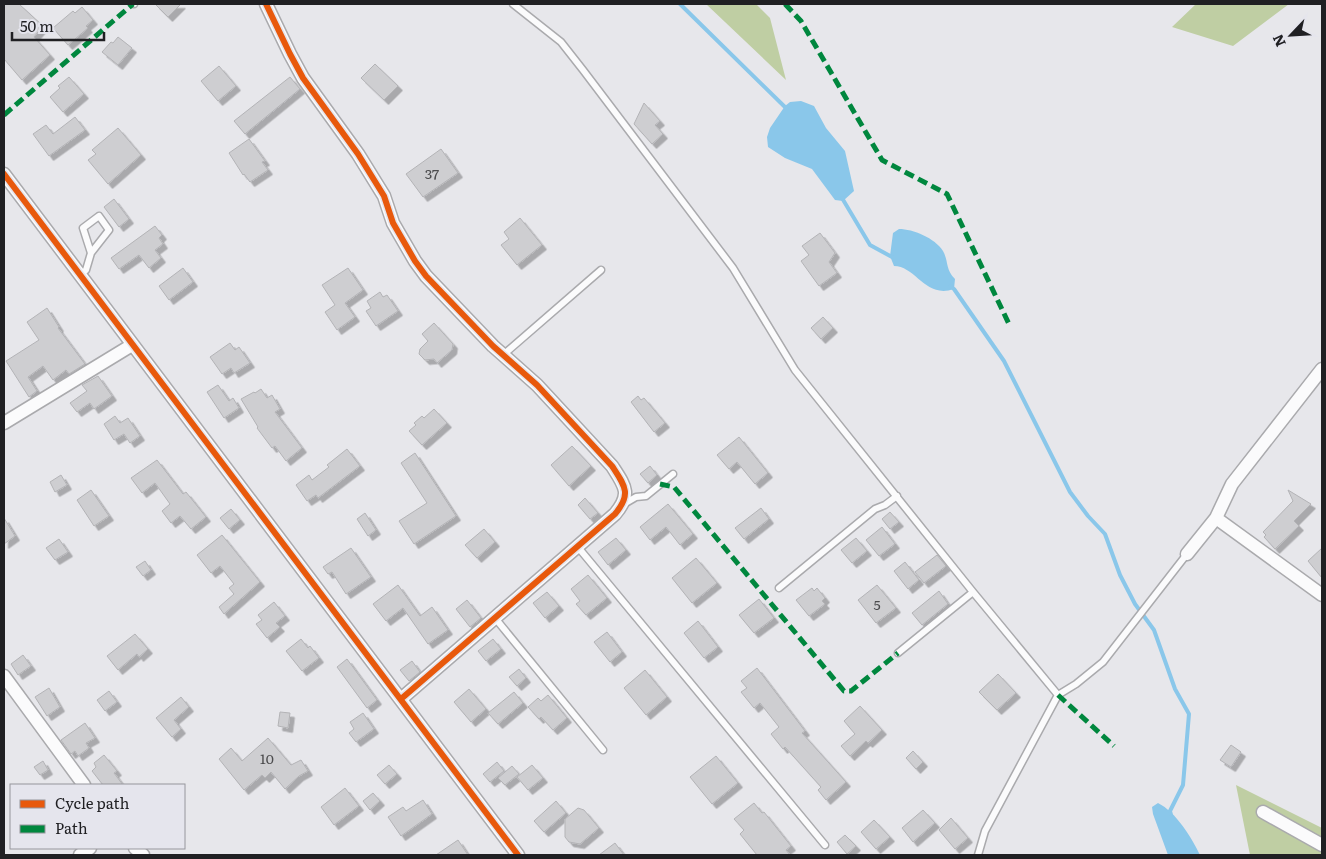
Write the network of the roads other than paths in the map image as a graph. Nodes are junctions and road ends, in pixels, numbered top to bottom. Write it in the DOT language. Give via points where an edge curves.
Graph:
graph roads {
  1 [pos="266,4"];
  2 [pos="513,4"];
  3 [pos="4,174"];
  4 [pos="91,252"];
  5 [pos="601,270"];
  6 [pos="80,275"];
  7 [pos="132,345"];
  8 [pos="503,354"];
  9 [pos="1322,369"];
  10 [pos="4,423"];
  11 [pos="673,474"];
  12 [pos="897,496"];
  13 [pos="624,504"];
  14 [pos="1216,518"];
  15 [pos="578,546"];
  16 [pos="1188,554"];
  17 [pos="779,588"];
  18 [pos="973,592"];
  19 [pos="1322,595"];
  20 [pos="495,618"];
  21 [pos="898,653"];
  22 [pos="4,676"];
  23 [pos="1058,695"];
  24 [pos="401,699"];
  25 [pos="603,750"];
  26 [pos="83,784"];
  27 [pos="1263,812"];
  28 [pos="825,845"];
  29 [pos="1322,845"];
  30 [pos="518,855"];
  31 [pos="978,855"];
  1 -- 8 [label="street" via="303,78 384,196 393,223 415,261"];
  2 -- 12 [label="lane" via="561,42 583,70 733,268 795,370"];
  3 -- 6 [label="street"];
  4 -- 4 [label="lane" via="83,228 99,216 109,230"];
  4 -- 6 [label="lane" via="86,270"];
  5 -- 8 [label="lane"];
  6 -- 7 [label="street"];
  7 -- 10 [label="street"];
  7 -- 24 [label="street"];
  8 -- 13 [label="street" via="537,385 612,466 626,492"];
  9 -- 14 [label="street" via="1232,484"];
  11 -- 13 [label="lane" via="646,496"];
  12 -- 17 [label="lane" via="875,509"];
  12 -- 18 [label="lane"];
  13 -- 15 [label="street"];
  14 -- 16 [label="street"];
  14 -- 19 [label="street"];
  15 -- 20 [label="street"];
  15 -- 28 [label="lane"];
  16 -- 23 [label="lane" via="1104,662"];
  18 -- 21 [label="lane"];
  18 -- 23 [label="lane"];
  20 -- 24 [label="street"];
  20 -- 25 [label="lane"];
  22 -- 26 [label="street"];
  23 -- 31 [label="lane" via="985,831"];
  24 -- 30 [label="street"];
  27 -- 29 [label="street"];
}
